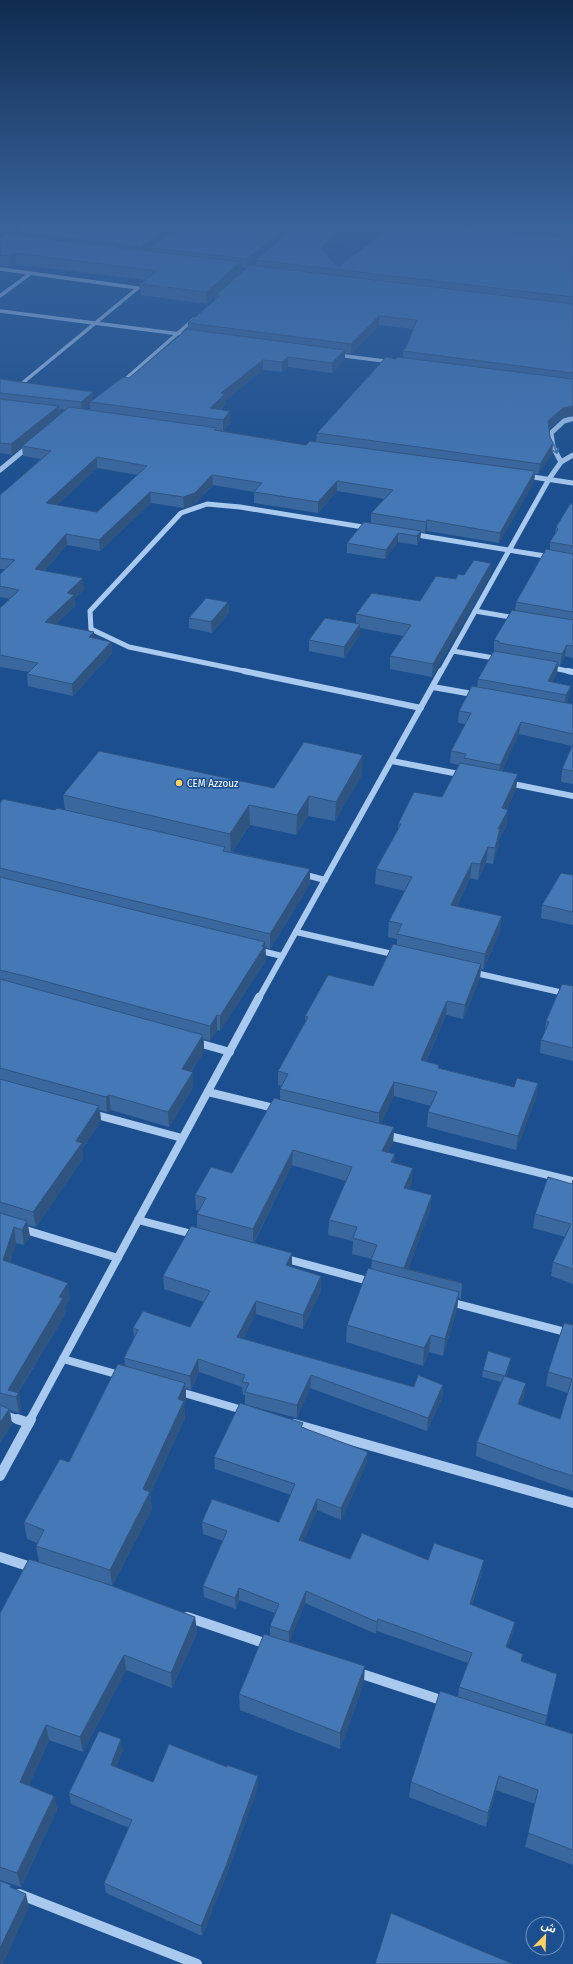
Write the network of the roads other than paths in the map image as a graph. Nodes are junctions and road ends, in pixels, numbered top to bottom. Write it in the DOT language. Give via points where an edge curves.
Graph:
graph roads {
  1 [pos="35,316"];
  2 [pos="107,316"];
  3 [pos="198,316"];
  4 [pos="97,324"];
  5 [pos="178,334"];
  6 [pos="186,335"];
  7 [pos="328,354"];
  8 [pos="399,363"];
  9 [pos="13,384"];
  10 [pos="20,385"];
  11 [pos="28,386"];
  12 [pos="115,388"];
  13 [pos="573,418"];
  14 [pos="34,442"];
  15 [pos="573,455"];
  16 [pos="561,462"];
  17 [pos="0,470"];
  18 [pos="517,475"];
  19 [pos="549,479"];
  20 [pos="573,483"];
  21 [pos="378,529"];
  22 [pos="401,533"];
  23 [pos="509,550"];
  24 [pos="559,558"];
  25 [pos="475,611"];
  26 [pos="520,619"];
  27 [pos="453,651"];
  28 [pos="505,660"];
  29 [pos="543,666"];
  30 [pos="573,672"];
  31 [pos="433,687"];
  32 [pos="487,696"];
  33 [pos="421,708"];
  34 [pos="392,761"];
  35 [pos="475,777"];
  36 [pos="497,782"];
  37 [pos="573,796"];
  38 [pos="294,873"];
  39 [pos="325,880"];
  40 [pos="296,932"];
  41 [pos="252,949"];
  42 [pos="282,956"];
  43 [pos="404,956"];
  44 [pos="465,970"];
  45 [pos="573,995"];
  46 [pos="184,1039"];
  47 [pos="230,1052"];
  48 [pos="208,1092"];
  49 [pos="284,1110"];
  50 [pos="84,1111"];
  51 [pos="375,1133"];
  52 [pos="182,1138"];
  53 [pos="573,1181"];
  54 [pos="138,1220"];
  55 [pos="7,1225"];
  56 [pos="207,1238"];
  57 [pos="276,1256"];
  58 [pos="118,1258"];
  59 [pos="382,1284"];
  60 [pos="443,1300"];
  61 [pos="573,1334"];
  62 [pos="63,1359"];
  63 [pos="132,1378"];
  64 [pos="170,1389"];
  65 [pos="0,1413"];
  66 [pos="253,1413"];
  67 [pos="284,1422"];
  68 [pos="29,1423"];
  69 [pos="0,1476"];
  70 [pos="573,1503"];
  71 [pos="0,1557"];
  72 [pos="45,1572"];
  73 [pos="173,1613"];
  74 [pos="279,1648"];
  75 [pos="347,1670"];
  76 [pos="460,1706"];
  77 [pos="7,1889"];
  78 [pos="197,1964"];
  1 -- 4 [label="street"];
  2 -- 4 [label="street"];
  3 -- 5 [label="street"];
  4 -- 5 [label="street"];
  4 -- 10 [label="street"];
  5 -- 6 [label="street"];
  5 -- 12 [label="street"];
  7 -- 8 [label="street"];
  9 -- 10 [label="street"];
  10 -- 11 [label="street"];
  13 -- 16 [label="street, one-way" via="564,421 551,433 553,447"];
  14 -- 17 [label="street"];
  15 -- 16 [label="street"];
  16 -- 19 [label="street"];
  18 -- 19 [label="street"];
  19 -- 20 [label="street"];
  19 -- 23 [label="street"];
  21 -- 33 [label="street" via="207,504 181,512 90,611 91,629 129,647"];
  22 -- 23 [label="street"];
  23 -- 24 [label="street"];
  23 -- 25 [label="street"];
  25 -- 26 [label="street"];
  25 -- 27 [label="street"];
  27 -- 28 [label="street"];
  27 -- 31 [label="street"];
  29 -- 30 [label="street"];
  31 -- 32 [label="street"];
  31 -- 33 [label="street"];
  33 -- 34 [label="street"];
  34 -- 35 [label="street"];
  34 -- 39 [label="street"];
  36 -- 37 [label="street"];
  38 -- 39 [label="street"];
  39 -- 40 [label="street"];
  40 -- 42 [label="street"];
  40 -- 43 [label="street"];
  41 -- 42 [label="street"];
  42 -- 47 [label="street"];
  44 -- 45 [label="street"];
  46 -- 47 [label="street"];
  47 -- 48 [label="street"];
  48 -- 49 [label="street"];
  48 -- 52 [label="street"];
  50 -- 52 [label="street"];
  51 -- 53 [label="street"];
  52 -- 54 [label="street"];
  54 -- 56 [label="street"];
  54 -- 58 [label="street"];
  55 -- 58 [label="street"];
  57 -- 59 [label="street"];
  58 -- 62 [label="street"];
  60 -- 61 [label="street"];
  62 -- 63 [label="street"];
  62 -- 68 [label="street"];
  64 -- 66 [label="street"];
  65 -- 68 [label="street"];
  67 -- 70 [label="street"];
  68 -- 69 [label="street"];
  71 -- 72 [label="street"];
  73 -- 74 [label="street"];
  75 -- 76 [label="street"];
  77 -- 78 [label="street"];
}
